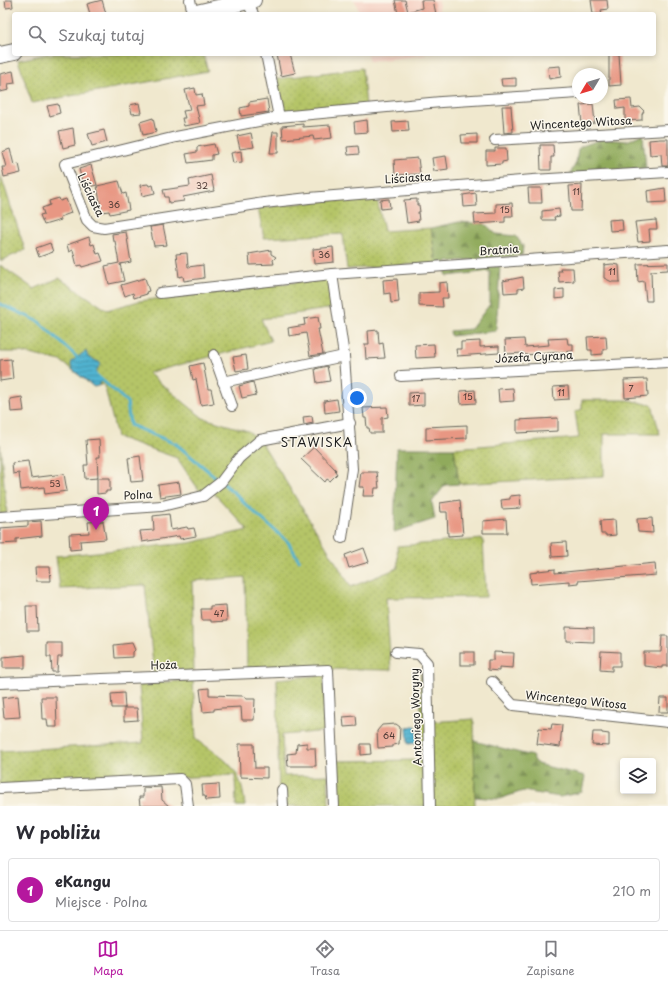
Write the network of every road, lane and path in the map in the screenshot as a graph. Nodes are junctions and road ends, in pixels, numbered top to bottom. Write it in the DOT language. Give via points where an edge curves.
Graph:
graph roads {
  1 [pos="190,0"];
  2 [pos="252,5"];
  3 [pos="192,12"];
  4 [pos="205,12"];
  5 [pos="12,52"];
  6 [pos="0,55"];
  7 [pos="266,56"];
  8 [pos="572,93"];
  9 [pos="279,117"];
  10 [pos="668,130"];
  11 [pos="495,140"];
  12 [pos="668,172"];
  13 [pos="668,250"];
  14 [pos="332,274"];
  15 [pos="160,293"];
  16 [pos="214,355"];
  17 [pos="344,356"];
  18 [pos="668,362"];
  19 [pos="401,376"];
  20 [pos="223,382"];
  21 [pos="232,406"];
  22 [pos="350,422"];
  23 [pos="0,517"];
  24 [pos="342,538"];
  25 [pos="396,652"];
  26 [pos="492,682"];
  27 [pos="0,683"];
  28 [pos="668,722"];
  29 [pos="0,788"];
  30 [pos="282,790"];
  31 [pos="188,806"];
  32 [pos="283,806"];
  33 [pos="334,806"];
  34 [pos="430,806"];
  1 -- 3 [label="street"];
  2 -- 4 [label="main road"];
  5 -- 6 [label="main road"];
  7 -- 9 [label="street"];
  8 -- 9 [label="street, Liściasta"];
  9 -- 12 [label="street, Liściasta" via="176,137 65,164 87,220 93,226 104,228 301,199"];
  10 -- 11 [label="street, Wincentego Witosa"];
  13 -- 14 [label="street, Bratnia"];
  14 -- 15 [label="street, Bratnia"];
  14 -- 17 [label="street"];
  16 -- 20 [label="street"];
  17 -- 20 [label="street"];
  17 -- 22 [label="street"];
  18 -- 19 [label="street, Józefa Cyrana"];
  20 -- 21 [label="street"];
  22 -- 23 [label="street, Polna" via="260,440 239,458 222,481 202,496 162,506"];
  22 -- 24 [label="street" via="352,469"];
  25 -- 34 [label="street, Antoniego Woryny" via="419,654 428,663"];
  26 -- 28 [label="street, Wincentego Witosa" via="513,705"];
  27 -- 33 [label="street, Hoża" via="328,670"];
  29 -- 31 [label="street" via="180,779 185,784"];
  30 -- 32 [label="street"];
}
